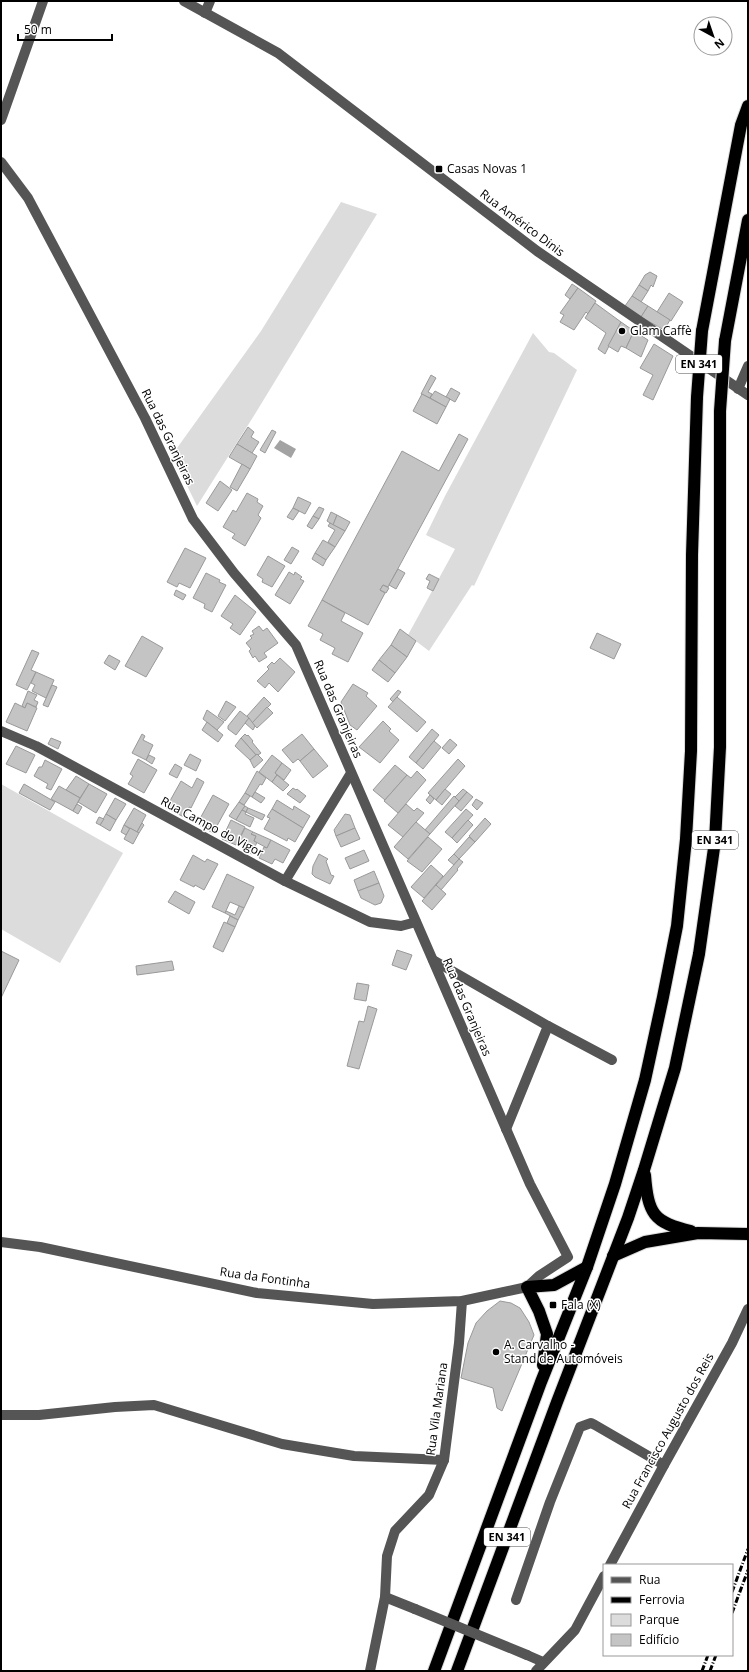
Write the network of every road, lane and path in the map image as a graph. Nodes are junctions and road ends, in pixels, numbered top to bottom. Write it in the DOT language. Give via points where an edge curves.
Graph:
graph roads {
  1 [pos="43,1"];
  2 [pos="184,1"];
  3 [pos="210,1"];
  4 [pos="205,12"];
  5 [pos="748,106"];
  6 [pos="1,120"];
  7 [pos="1,162"];
  8 [pos="748,220"];
  9 [pos="748,366"];
  10 [pos="738,389"];
  11 [pos="748,395"];
  12 [pos="1,731"];
  13 [pos="351,773"];
  14 [pos="285,881"];
  15 [pos="416,922"];
  16 [pos="433,960"];
  17 [pos="548,1026"];
  18 [pos="612,1060"];
  19 [pos="506,1129"];
  20 [pos="644,1170"];
  21 [pos="698,1233"];
  22 [pos="748,1234"];
  23 [pos="1,1242"];
  24 [pos="613,1256"];
  25 [pos="586,1267"];
  26 [pos="527,1287"];
  27 [pos="462,1300"];
  28 [pos="748,1310"];
  29 [pos="541,1382"];
  30 [pos="1,1416"];
  31 [pos="444,1460"];
  32 [pos="664,1465"];
  33 [pos="611,1564"];
  34 [pos="603,1578"];
  35 [pos="385,1597"];
  36 [pos="516,1600"];
  37 [pos="543,1662"];
  38 [pos="370,1671"];
  39 [pos="434,1671"];
  40 [pos="457,1671"];
  41 [pos="536,1671"];
  1 -- 6 [label="street"];
  2 -- 4 [label="street, Rua Américo Dinis"];
  3 -- 4 [label="street"];
  4 -- 10 [label="street, Rua Américo Dinis" via="278,53 537,251"];
  5 -- 25 [label="highway, EN 341, bridge" via="741,126 702,331 697,397 692,555 691,751 686,839 677,926 645,1080 615,1184"];
  7 -- 13 [label="street, Rua das Granjeiras" via="28,198 145,418 193,519 234,573 296,645"];
  8 -- 20 [label="highway, EN 341, bridge" via="725,341 720,412 720,747 715,841 698,962 675,1068"];
  9 -- 10 [label="street"];
  10 -- 11 [label="street, Rua Américo Dinis"];
  12 -- 14 [label="street, Rua Campo do Vigor" via="36,746"];
  13 -- 14 [label="street"];
  13 -- 15 [label="street, Rua das Granjeiras"];
  14 -- 15 [label="street, Rua Campo do Vigor" via="370,922 401,926"];
  15 -- 16 [label="street, Rua das Granjeiras"];
  16 -- 17 [label="street"];
  16 -- 19 [label="street, Rua das Granjeiras"];
  17 -- 18 [label="street"];
  17 -- 19 [label="street"];
  19 -- 26 [label="street, Rua das Granjeiras" via="530,1184 568,1257"];
  20 -- 21 [label="highway" via="647,1195 653,1212 661,1221 673,1227"];
  20 -- 24 [label="highway, EN 341"];
  21 -- 22 [label="highway"];
  21 -- 24 [label="highway" via="645,1242"];
  23 -- 27 [label="street, Rua da Fontinha" via="40,1247 257,1293 373,1304"];
  24 -- 40 [label="highway, EN 341"];
  25 -- 26 [label="highway" via="554,1285"];
  25 -- 29 [label="highway, EN 341"];
  26 -- 27 [label="street, Rua da Fontinha"];
  26 -- 29 [label="highway" via="547,1334"];
  27 -- 31 [label="street, Rua Vila Mariana"];
  28 -- 32 [label="street, Rua Francisco Augusto dos Reis"];
  29 -- 39 [label="highway, EN 341"];
  30 -- 31 [label="street" via="154,1405 282,1444 354,1456"];
  31 -- 35 [label="street, Rua Vila Mariana" via="429,1495 395,1531 387,1556"];
  32 -- 33 [label="street, Rua Francisco Augusto dos Reis"];
  32 -- 36 [label="street" via="591,1423 580,1427 550,1502"];
  34 -- 37 [label="street" via="575,1630"];
  35 -- 37 [label="street, bridge"];
  35 -- 38 [label="street, Rua Vila Mariana"];
  37 -- 41 [label="street"];
}
